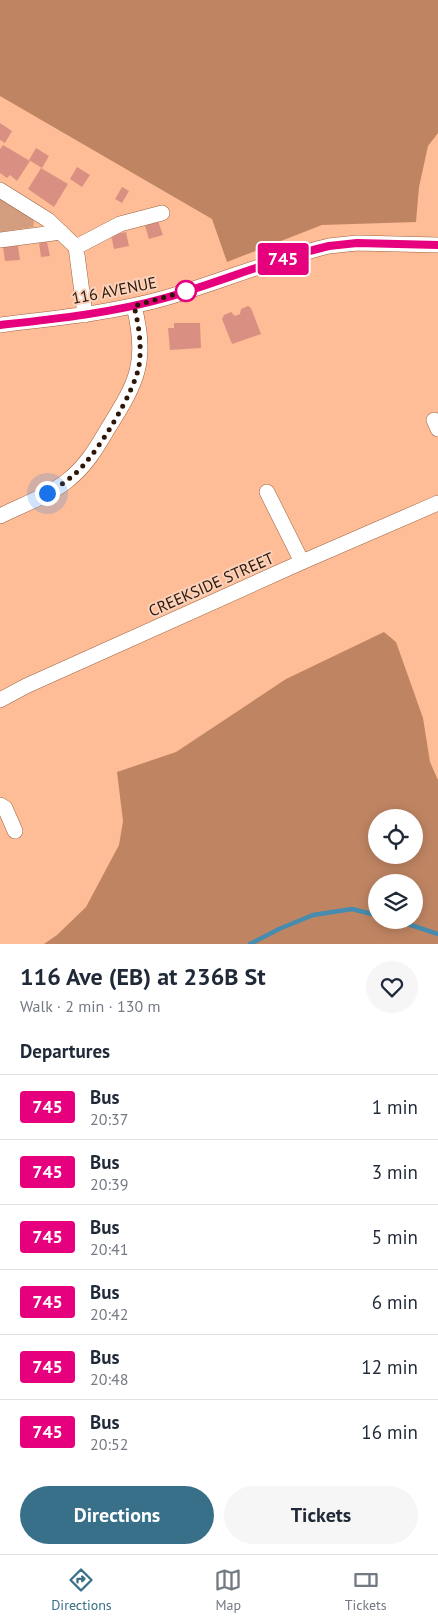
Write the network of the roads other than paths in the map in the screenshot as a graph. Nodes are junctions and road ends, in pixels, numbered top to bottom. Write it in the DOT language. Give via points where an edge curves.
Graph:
graph roads {
  1 [pos="0,190"];
  2 [pos="162,213"];
  3 [pos="61,232"];
  4 [pos="0,240"];
  5 [pos="438,245"];
  6 [pos="76,247"];
  7 [pos="134,306"];
  8 [pos="85,315"];
  9 [pos="0,325"];
  10 [pos="267,492"];
  11 [pos="438,503"];
  12 [pos="0,516"];
  13 [pos="302,562"];
  14 [pos="0,700"];
  15 [pos="0,805"];
  16 [pos="15,831"];
  1 -- 3 [label="street" via="48,220"];
  2 -- 6 [label="street" via="120,224"];
  3 -- 4 [label="street"];
  3 -- 6 [label="street"];
  5 -- 7 [label="street, 116 AVENUE" via="357,243 329,246"];
  6 -- 8 [label="street"];
  7 -- 8 [label="street, 116 AVENUE"];
  7 -- 12 [label="street" via="139,324 138,368 130,392 97,447 83,466 63,484"];
  8 -- 9 [label="street, 116 AVENUE"];
  10 -- 13 [label="street"];
  11 -- 13 [label="street, CREEKSIDE STREET"];
  13 -- 14 [label="street, CREEKSIDE STREET"];
  15 -- 16 [label="street" via="5,808"];
}
